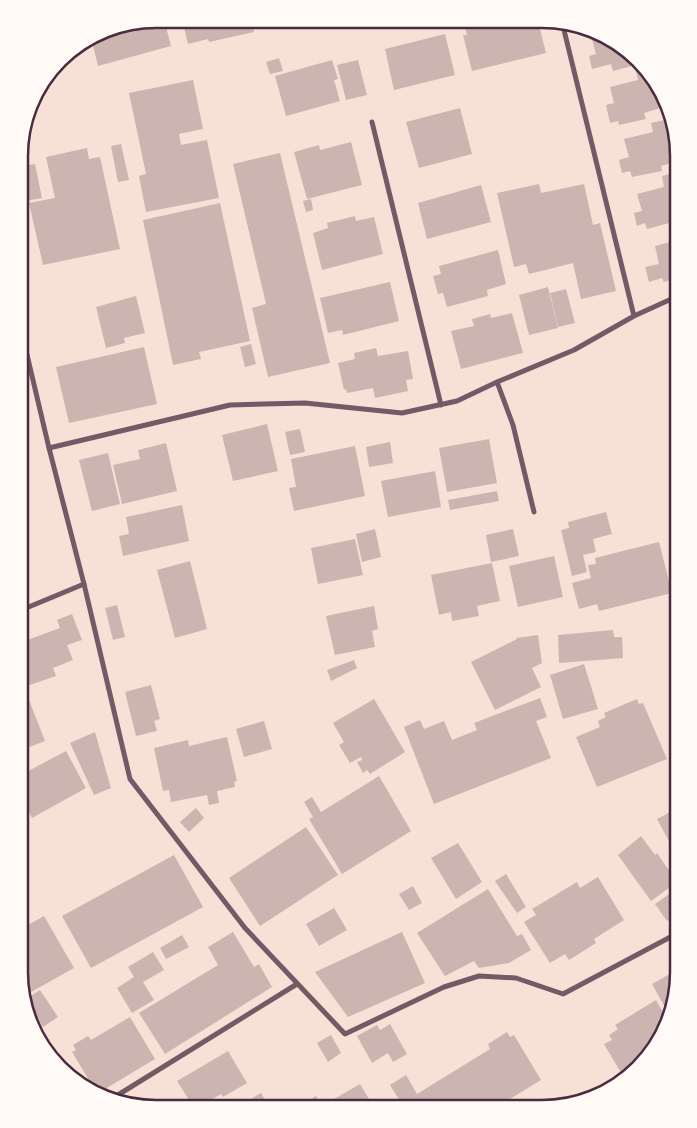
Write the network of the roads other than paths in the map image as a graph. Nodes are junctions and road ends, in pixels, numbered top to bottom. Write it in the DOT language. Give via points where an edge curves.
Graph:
graph roads {
  1 [pos="564,30"];
  2 [pos="372,122"];
  3 [pos="670,300"];
  4 [pos="634,316"];
  5 [pos="28,359"];
  6 [pos="497,382"];
  7 [pos="441,405"];
  8 [pos="49,448"];
  9 [pos="534,512"];
  10 [pos="84,584"];
  11 [pos="28,607"];
  12 [pos="669,940"];
  13 [pos="297,984"];
  14 [pos="118,1094"];
  1 -- 4 [label="street"];
  2 -- 7 [label="street"];
  3 -- 4 [label="street"];
  4 -- 6 [label="street" via="574,350"];
  5 -- 8 [label="street"];
  6 -- 7 [label="street"];
  6 -- 9 [label="street" via="514,425"];
  7 -- 8 [label="street" via="402,413 305,403 230,405"];
  8 -- 10 [label="street"];
  10 -- 11 [label="street"];
  10 -- 13 [label="street" via="130,779 246,928"];
  12 -- 13 [label="street" via="563,994 516,978 479,976 444,987 345,1034"];
  13 -- 14 [label="street"];
}
